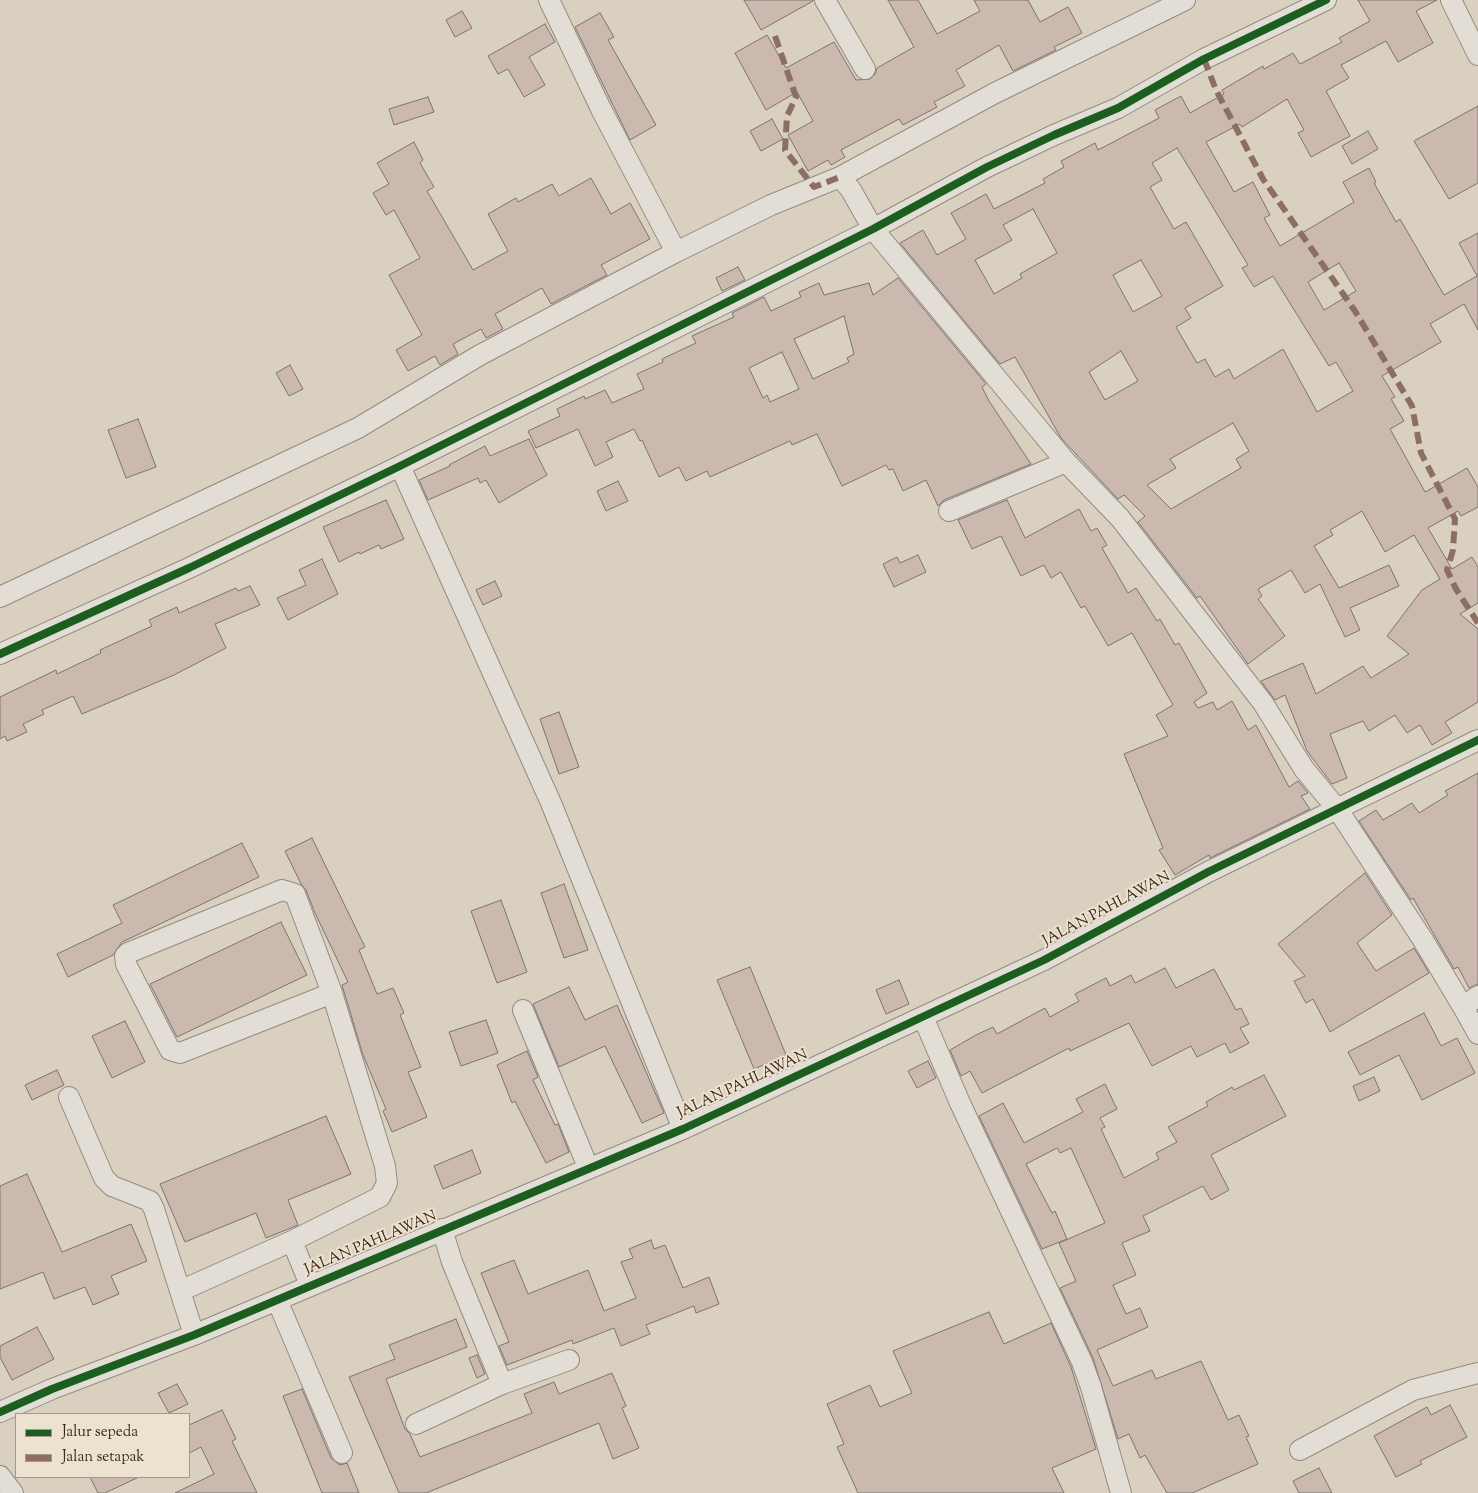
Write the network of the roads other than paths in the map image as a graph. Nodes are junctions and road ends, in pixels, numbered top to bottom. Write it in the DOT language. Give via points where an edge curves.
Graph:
graph roads {
  1 [pos="549,0"];
  2 [pos="824,0"];
  3 [pos="1326,0"];
  4 [pos="1450,0"];
  5 [pos="1174,3"];
  6 [pos="1478,55"];
  7 [pos="865,69"];
  8 [pos="845,184"];
  9 [pos="871,226"];
  10 [pos="676,252"];
  11 [pos="1066,462"];
  12 [pos="400,466"];
  13 [pos="949,512"];
  14 [pos="0,597"];
  15 [pos="0,654"];
  16 [pos="1478,740"];
  17 [pos="1338,810"];
  18 [pos="332,992"];
  19 [pos="1471,1002"];
  20 [pos="523,1010"];
  21 [pos="923,1017"];
  22 [pos="1478,1034"];
  23 [pos="69,1097"];
  24 [pos="683,1129"];
  25 [pos="588,1168"];
  26 [pos="442,1229"];
  27 [pos="292,1242"];
  28 [pos="310,1285"];
  29 [pos="180,1291"];
  30 [pos="277,1300"];
  31 [pos="194,1335"];
  32 [pos="569,1360"];
  33 [pos="1478,1373"];
  34 [pos="502,1384"];
  35 [pos="0,1412"];
  36 [pos="416,1424"];
  37 [pos="1300,1450"];
  38 [pos="342,1453"];
  39 [pos="0,1476"];
  40 [pos="13,1493"];
  41 [pos="1121,1493"];
  1 -- 10 [label="street" via="601,109"];
  2 -- 7 [label="street"];
  3 -- 9 [label="street" via="1204,59 1118,108 987,167"];
  4 -- 6 [label="street"];
  5 -- 8 [label="street" via="995,93"];
  8 -- 9 [label="street"];
  8 -- 10 [label="street" via="770,206"];
  9 -- 11 [label="street"];
  9 -- 12 [label="street"];
  10 -- 14 [label="street" via="480,355 358,428"];
  11 -- 13 [label="street"];
  11 -- 17 [label="street" via="1120,518 1263,703 1304,769"];
  12 -- 15 [label="street" via="189,568"];
  12 -- 24 [label="street" via="551,803"];
  16 -- 17 [label="street, JALAN PAHLAWAN"];
  17 -- 19 [label="street" via="1423,940"];
  17 -- 21 [label="street, JALAN PAHLAWAN" via="1208,872 1044,960"];
  18 -- 18 [label="street" via="295,894 289,891 275,892 125,956 126,964 165,1041 175,1053"];
  18 -- 27 [label="street" via="385,1166 387,1184 380,1198"];
  19 -- 22 [label="street"];
  20 -- 25 [label="street"];
  21 -- 24 [label="street, JALAN PAHLAWAN"];
  21 -- 41 [label="street" via="1082,1362"];
  23 -- 29 [label="street" via="104,1178 112,1186 150,1200"];
  24 -- 25 [label="street, JALAN PAHLAWAN"];
  25 -- 26 [label="street, JALAN PAHLAWAN"];
  26 -- 28 [label="street, JALAN PAHLAWAN"];
  26 -- 34 [label="street" via="452,1262"];
  27 -- 28 [label="street"];
  27 -- 29 [label="street"];
  28 -- 30 [label="street, JALAN PAHLAWAN"];
  29 -- 31 [label="street"];
  30 -- 31 [label="street, JALAN PAHLAWAN"];
  30 -- 38 [label="street"];
  31 -- 35 [label="street, JALAN PAHLAWAN"];
  32 -- 34 [label="street"];
  33 -- 37 [label="street" via="1413,1390"];
  34 -- 36 [label="street"];
  39 -- 40 [label="street"];
}
